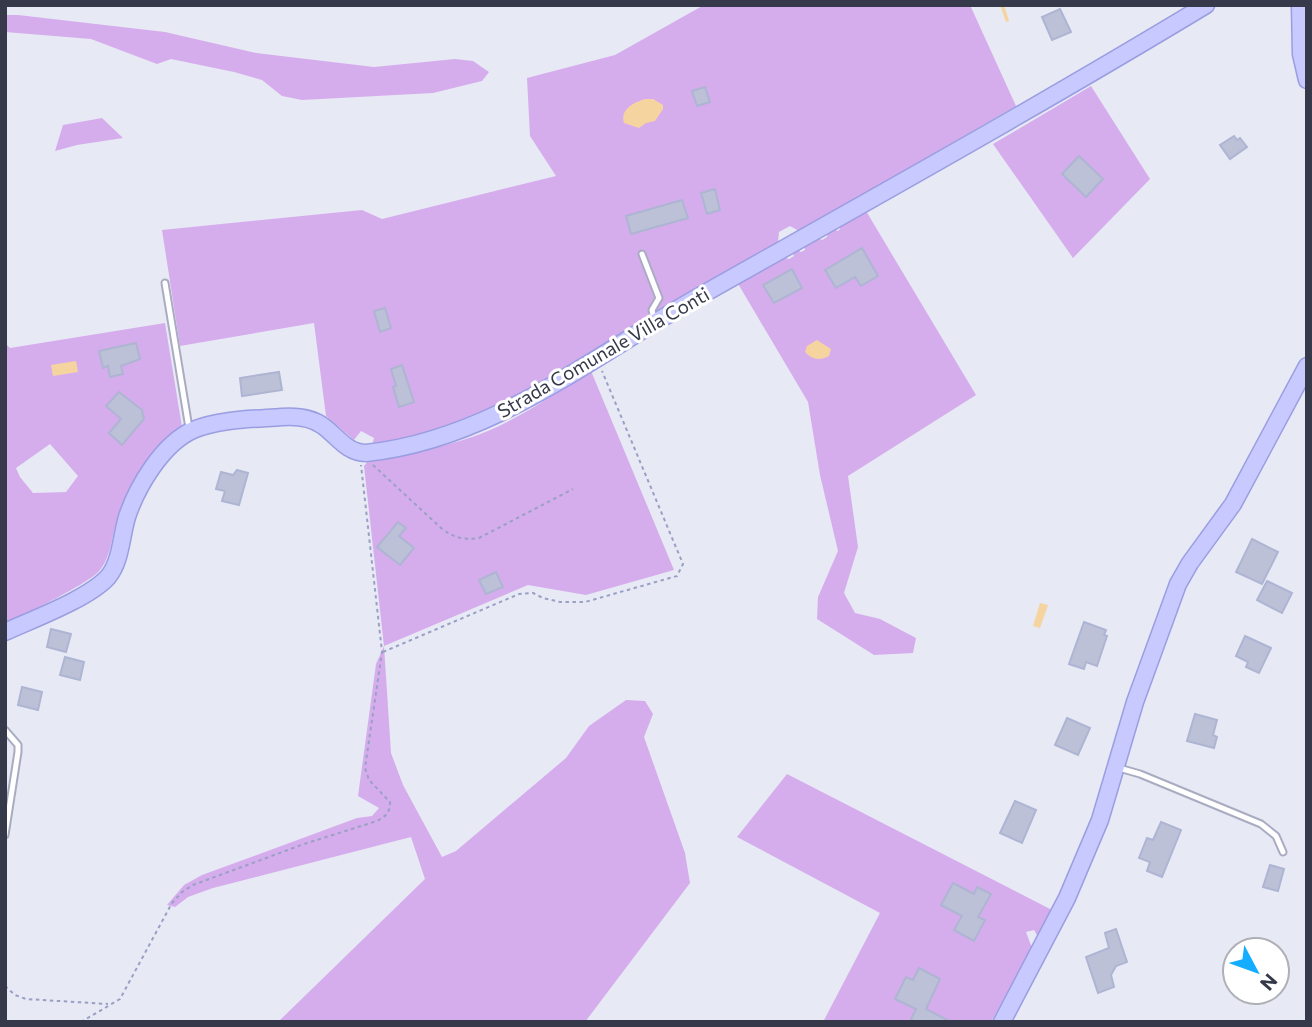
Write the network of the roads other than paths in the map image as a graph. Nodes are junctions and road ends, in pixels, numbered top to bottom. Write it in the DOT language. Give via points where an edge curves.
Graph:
graph roads {
  1 [pos="1206,5"];
  2 [pos="1300,5"];
  3 [pos="1307,80"];
  4 [pos="642,254"];
  5 [pos="165,283"];
  6 [pos="655,322"];
  7 [pos="1307,366"];
  8 [pos="190,432"];
  9 [pos="5,632"];
  10 [pos="5,730"];
  11 [pos="1116,767"];
  12 [pos="5,835"];
  13 [pos="1283,852"];
  14 [pos="1002,1022"];
  1 -- 6 [label="street, Strada Comunale Villa Conti"];
  2 -- 3 [label="street" via="1301,54"];
  4 -- 6 [label="lane" via="659,298 652,310"];
  5 -- 8 [label="lane"];
  6 -- 8 [label="street, Strada Comunale Villa Conti" via="527,400 421,443 360,453 313,420 296,416 210,425"];
  7 -- 11 [label="street" via="1233,504 1178,584"];
  8 -- 9 [label="street" via="171,447 142,486 109,575 95,588"];
  10 -- 12 [label="lane" via="19,752"];
  11 -- 13 [label="lane" via="1261,824 1276,836"];
  11 -- 14 [label="street" via="1100,820 1067,898"];
}
